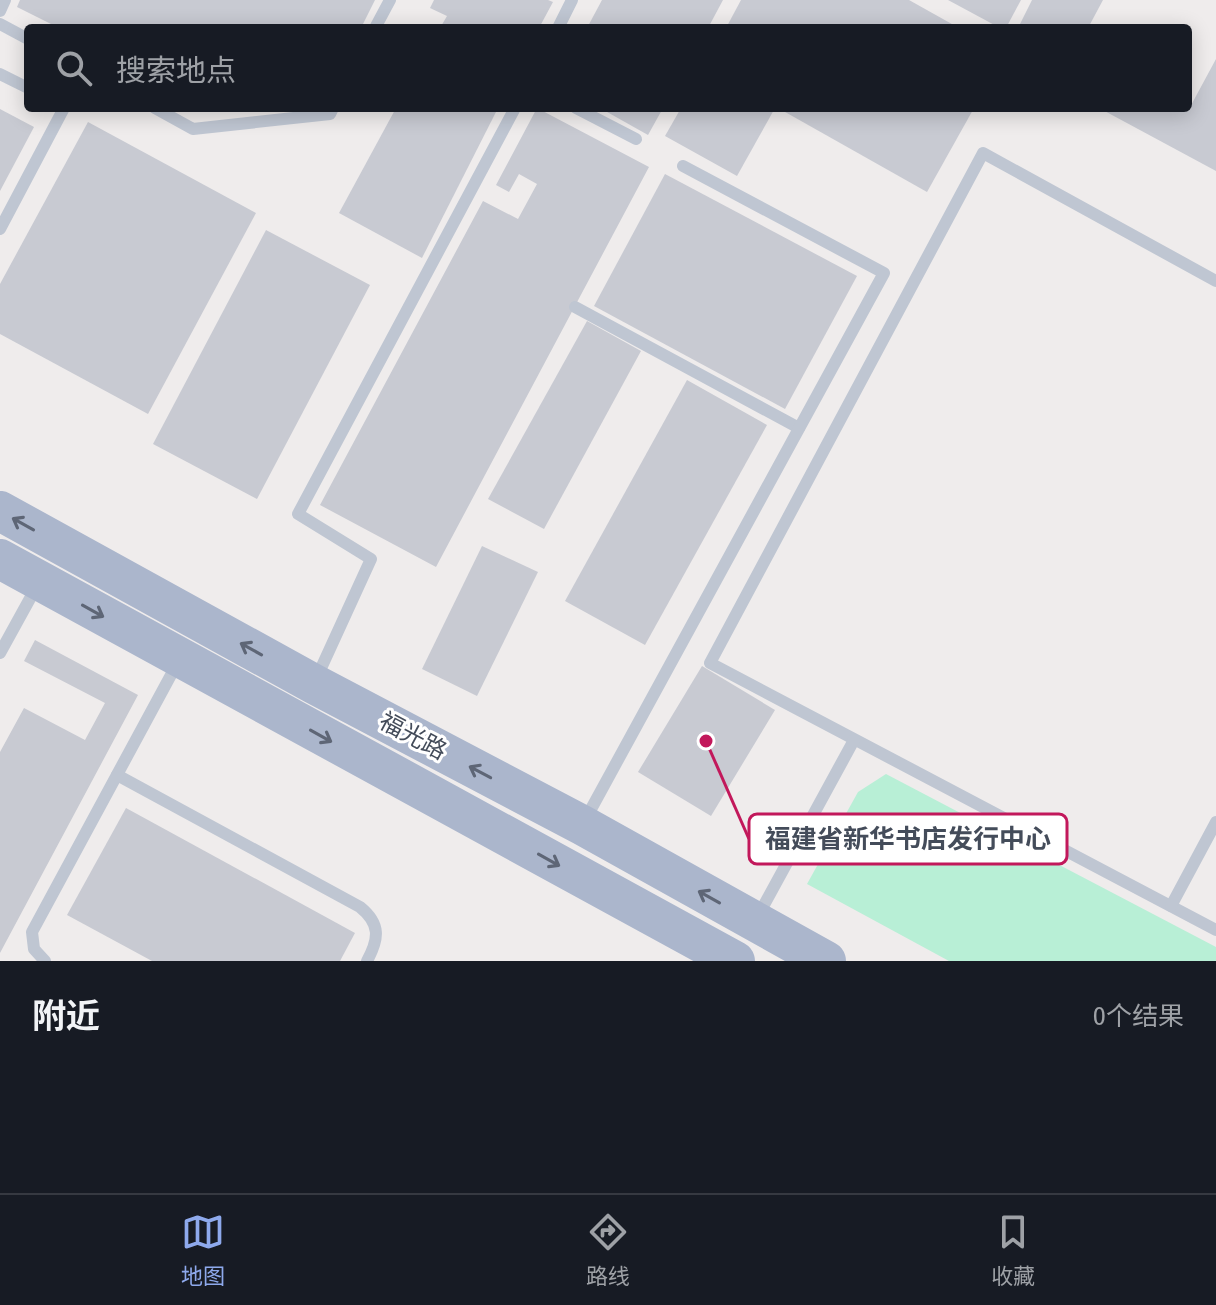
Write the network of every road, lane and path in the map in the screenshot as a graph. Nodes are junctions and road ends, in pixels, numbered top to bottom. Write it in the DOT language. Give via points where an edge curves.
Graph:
graph roads {
  1 [pos="5,0"];
  2 [pos="390,0"];
  3 [pos="572,0"];
  4 [pos="0,11"];
  5 [pos="0,24"];
  6 [pos="377,24"];
  7 [pos="560,24"];
  8 [pos="24,37"];
  9 [pos="0,74"];
  10 [pos="24,86"];
  11 [pos="62,112"];
  12 [pos="162,112"];
  13 [pos="331,112"];
  14 [pos="513,112"];
  15 [pos="584,112"];
  16 [pos="636,139"];
  17 [pos="683,166"];
  18 [pos="0,229"];
  19 [pos="1216,281"];
  20 [pos="575,307"];
  21 [pos="799,428"];
  22 [pos="0,511"];
  23 [pos="0,559"];
  24 [pos="40,581"];
  25 [pos="0,653"];
  26 [pos="180,659"];
  27 [pos="314,684"];
  28 [pos="854,740"];
  29 [pos="117,775"];
  30 [pos="1216,822"];
  31 [pos="582,825"];
  32 [pos="1171,906"];
  33 [pos="754,922"];
  34 [pos="1216,930"];
  35 [pos="45,961"];
  36 [pos="367,961"];
  37 [pos="735,961"];
  38 [pos="826,961"];
  1 -- 4 [label="lane"];
  2 -- 6 [label="lane"];
  3 -- 7 [label="lane"];
  5 -- 8 [label="lane"];
  9 -- 10 [label="lane"];
  11 -- 18 [label="lane"];
  12 -- 13 [label="lane" via="193,129"];
  14 -- 27 [label="lane" via="298,514 371,559"];
  15 -- 16 [label="lane"];
  17 -- 21 [label="lane" via="884,273"];
  19 -- 28 [label="lane" via="983,153 710,663"];
  20 -- 21 [label="lane"];
  21 -- 31 [label="lane"];
  27 -- 22 [label="main road, 福光路, one-way"];
  23 -- 24 [label="main road, 福光路"];
  24 -- 25 [label="lane"];
  24 -- 26 [label="main road, 福光路, one-way"];
  26 -- 29 [label="lane"];
  26 -- 37 [label="main road, 福光路, one-way"];
  31 -- 27 [label="main road, 福光路, one-way"];
  28 -- 32 [label="lane"];
  28 -- 33 [label="lane"];
  29 -- 35 [label="lane" via="32,932 34,949"];
  29 -- 36 [label="lane" via="360,907 378,932"];
  30 -- 32 [label="lane"];
  33 -- 31 [label="main road, 福光路, one-way"];
  32 -- 34 [label="lane"];
  33 -- 38 [label="main road, 福光路"];
}
